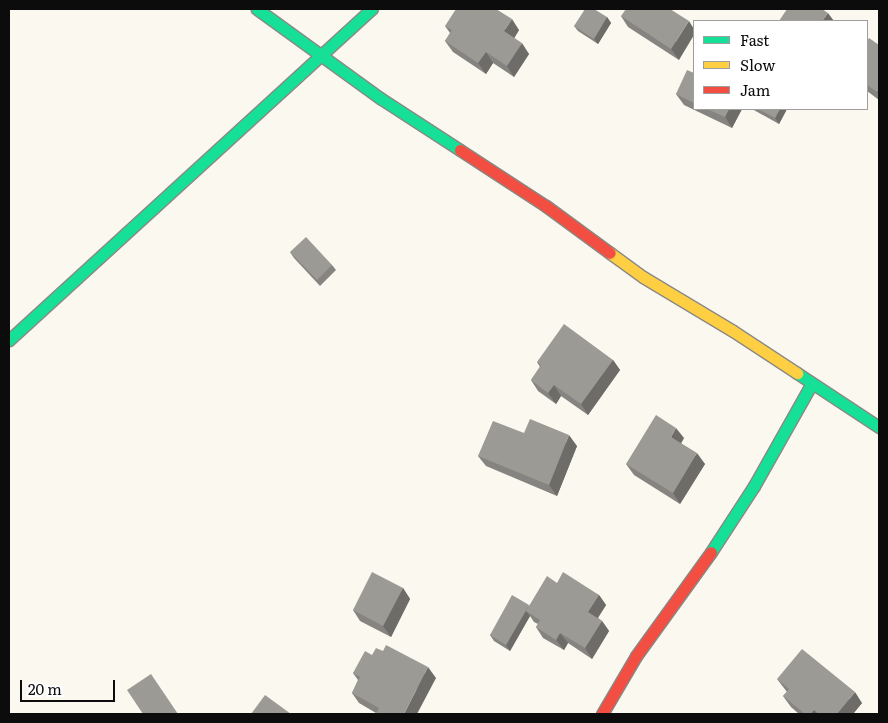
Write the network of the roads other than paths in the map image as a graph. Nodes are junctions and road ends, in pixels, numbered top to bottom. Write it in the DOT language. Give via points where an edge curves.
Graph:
graph roads {
  1 [pos="257,9"];
  2 [pos="371,9"];
  3 [pos="321,54"];
  4 [pos="9,340"];
  5 [pos="812,383"];
  6 [pos="879,427"];
  7 [pos="602,714"];
  1 -- 3 [label="street"];
  2 -- 3 [label="street"];
  3 -- 4 [label="street"];
  3 -- 5 [label="street" via="380,98 546,206 643,277"];
  5 -- 6 [label="street"];
  5 -- 7 [label="street" via="754,486 636,656"];
}
